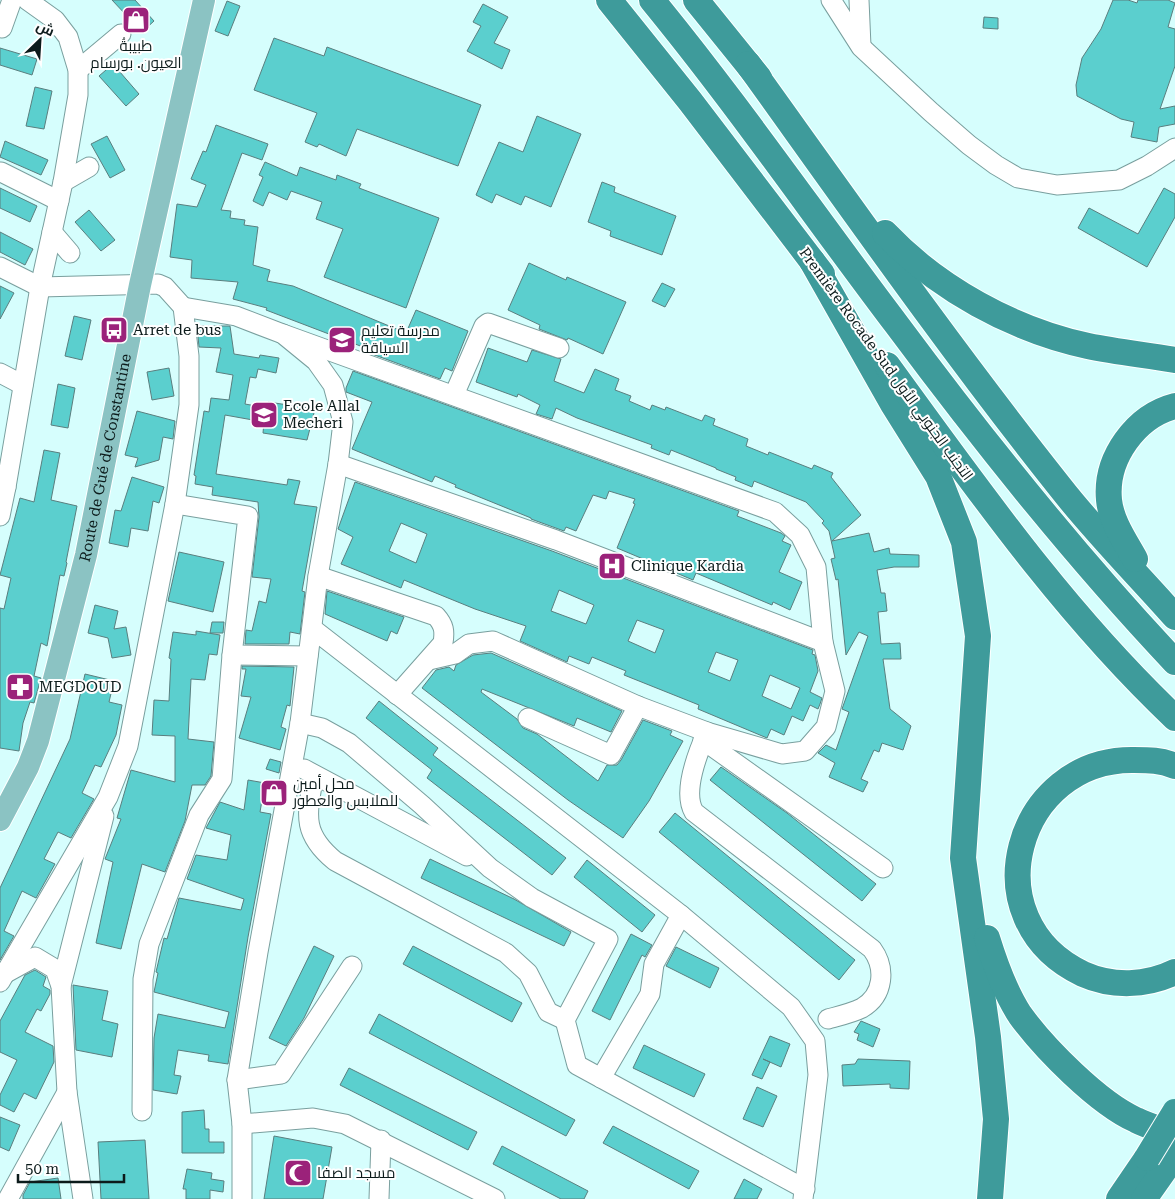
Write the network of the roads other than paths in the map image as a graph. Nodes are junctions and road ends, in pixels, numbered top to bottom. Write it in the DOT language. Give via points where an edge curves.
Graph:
graph roads {
  1 [pos="12,0"];
  2 [pos="27,0"];
  3 [pos="204,0"];
  4 [pos="610,0"];
  5 [pos="652,0"];
  6 [pos="696,0"];
  7 [pos="831,0"];
  8 [pos="859,0"];
  9 [pos="2,28"];
  10 [pos="121,34"];
  11 [pos="861,47"];
  12 [pos="748,64"];
  13 [pos="78,70"];
  14 [pos="1175,148"];
  15 [pos="89,167"];
  16 [pos="1,172"];
  17 [pos="63,182"];
  18 [pos="59,201"];
  19 [pos="52,232"];
  20 [pos="70,253"];
  21 [pos="812,261"];
  22 [pos="0,267"];
  23 [pos="140,285"];
  24 [pos="40,287"];
  25 [pos="183,307"];
  26 [pos="283,334"];
  27 [pos="559,348"];
  28 [pos="1175,360"];
  29 [pos="0,373"];
  30 [pos="24,385"];
  31 [pos="454,396"];
  32 [pos="1175,406"];
  33 [pos="338,464"];
  34 [pos="3,493"];
  35 [pos="175,504"];
  36 [pos="0,516"];
  37 [pos="318,576"];
  38 [pos="1157,597"];
  39 [pos="1175,618"];
  40 [pos="313,629"];
  41 [pos="823,642"];
  42 [pos="232,655"];
  43 [pos="308,656"];
  44 [pos="429,660"];
  45 [pos="1175,662"];
  46 [pos="397,695"];
  47 [pos="638,706"];
  48 [pos="528,718"];
  49 [pos="1175,718"];
  50 [pos="300,723"];
  51 [pos="705,736"];
  52 [pos="292,763"];
  53 [pos="1175,766"];
  54 [pos="314,775"];
  55 [pos="108,798"];
  56 [pos="0,820"];
  57 [pos="963,858"];
  58 [pos="490,868"];
  59 [pos="883,868"];
  60 [pos="681,915"];
  61 [pos="352,966"];
  62 [pos="1175,972"];
  63 [pos="2,978"];
  64 [pos="61,986"];
  65 [pos="828,1019"];
  66 [pos="565,1020"];
  67 [pos="601,1078"];
  68 [pos="237,1080"];
  69 [pos="66,1092"];
  70 [pos="142,1111"];
  71 [pos="1175,1112"];
  72 [pos="242,1124"];
  73 [pos="1175,1135"];
  74 [pos="381,1140"];
  75 [pos="1164,1158"];
  76 [pos="804,1194"];
  77 [pos="8,1199"];
  78 [pos="83,1199"];
  79 [pos="242,1199"];
  80 [pos="379,1199"];
  81 [pos="495,1199"];
  82 [pos="990,1199"];
  83 [pos="1119,1199"];
  84 [pos="1144,1199"];
  1 -- 9 [label="street"];
  2 -- 13 [label="street" via="55,20 64,31"];
  3 -- 23 [label="main road, Route de Gué de Constantine"];
  4 -- 21 [label="highway, Première Rocade Sud التجنب الجنوبي الأول"];
  5 -- 45 [label="highway, Première Rocade Sud التجنب الجنوبي الأول" via="981,434 1112,595"];
  6 -- 12 [label="highway"];
  7 -- 11 [label="street"];
  8 -- 11 [label="street"];
  10 -- 13 [label="street"];
  11 -- 14 [label="street" via="963,140 996,166 1018,178 1057,185 1118,180"];
  12 -- 28 [label="highway" via="902,252 960,294 1046,334 1088,346"];
  12 -- 38 [label="highway" via="942,332 1054,480"];
  13 -- 17 [label="street" via="78,95"];
  15 -- 17 [label="street"];
  16 -- 18 [label="street"];
  17 -- 18 [label="street"];
  18 -- 19 [label="street"];
  19 -- 20 [label="street"];
  19 -- 24 [label="street"];
  21 -- 49 [label="highway, Première Rocade Sud التجنب الجنوبي الأول" via="982,496 1059,593"];
  21 -- 57 [label="highway" via="938,476 964,542 978,636"];
  22 -- 24 [label="street"];
  23 -- 24 [label="street"];
  23 -- 25 [label="street" via="165,286"];
  23 -- 56 [label="main road, Route de Gué de Constantine" via="86,555 38,741 24,776"];
  24 -- 30 [label="street"];
  25 -- 26 [label="street" via="236,316"];
  25 -- 35 [label="street" via="189,356 189,405"];
  26 -- 31 [label="street"];
  26 -- 33 [label="street" via="316,361 333,385 343,422"];
  27 -- 31 [label="street" via="488,323"];
  29 -- 30 [label="street"];
  30 -- 34 [label="street"];
  31 -- 41 [label="street" via="775,512 800,535 816,566"];
  32 -- 38 [label="highway" via="1152,415 1127,440 1113,468 1108,499 1116,525"];
  33 -- 37 [label="street"];
  33 -- 41 [label="street" via="556,540"];
  34 -- 36 [label="street"];
  35 -- 42 [label="street" via="248,516"];
  35 -- 55 [label="street" via="128,746"];
  37 -- 40 [label="street"];
  37 -- 44 [label="street" via="436,616 445,632 443,643"];
  38 -- 39 [label="highway"];
  40 -- 43 [label="street"];
  40 -- 46 [label="street"];
  41 -- 51 [label="street" via="835,691 826,727 804,751 782,754"];
  42 -- 43 [label="street"];
  42 -- 70 [label="street" via="222,779 199,815 149,944 142,979"];
  43 -- 50 [label="street"];
  44 -- 46 [label="street"];
  44 -- 47 [label="street" via="455,654 470,644 492,641"];
  46 -- 60 [label="street"];
  47 -- 48 [label="street" via="611,755"];
  47 -- 51 [label="street"];
  50 -- 52 [label="street"];
  50 -- 58 [label="street" via="322,728 348,743"];
  51 -- 59 [label="street"];
  51 -- 65 [label="street" via="688,790 694,812 872,949 878,957 882,977 875,996 860,1009"];
  52 -- 54 [label="street"];
  52 -- 68 [label="street"];
  53 -- 62 [label="highway" via="1162,761 1115,760 1076,773 1044,800 1022,841 1017,873 1022,908 1037,938 1065,965 1097,980 1132,984 1164,978"];
  54 -- 58 [label="street"];
  54 -- 66 [label="street" via="308,810 310,832 320,849 335,861 506,953 528,973 548,1012"];
  55 -- 63 [label="street"];
  55 -- 64 [label="street"];
  57 -- 73 [label="highway" via="997,970 1020,1014 1059,1061 1094,1092 1134,1120"];
  57 -- 82 [label="highway" via="996,1119"];
  58 -- 66 [label="street" via="532,898 608,939"];
  60 -- 67 [label="street" via="654,964 650,994"];
  60 -- 76 [label="street" via="791,1007 814,1041 818,1075"];
  61 -- 68 [label="street" via="281,1074"];
  63 -- 64 [label="street" via="35,957 55,969"];
  64 -- 69 [label="street"];
  66 -- 67 [label="street" via="577,1065"];
  67 -- 76 [label="street"];
  68 -- 72 [label="street"];
  69 -- 77 [label="street"];
  69 -- 78 [label="street"];
  71 -- 75 [label="highway, bridge"];
  72 -- 74 [label="street" via="313,1118 345,1124"];
  72 -- 79 [label="street"];
  74 -- 80 [label="street"];
  74 -- 81 [label="street"];
  75 -- 83 [label="highway"];
  75 -- 84 [label="highway"];
}
